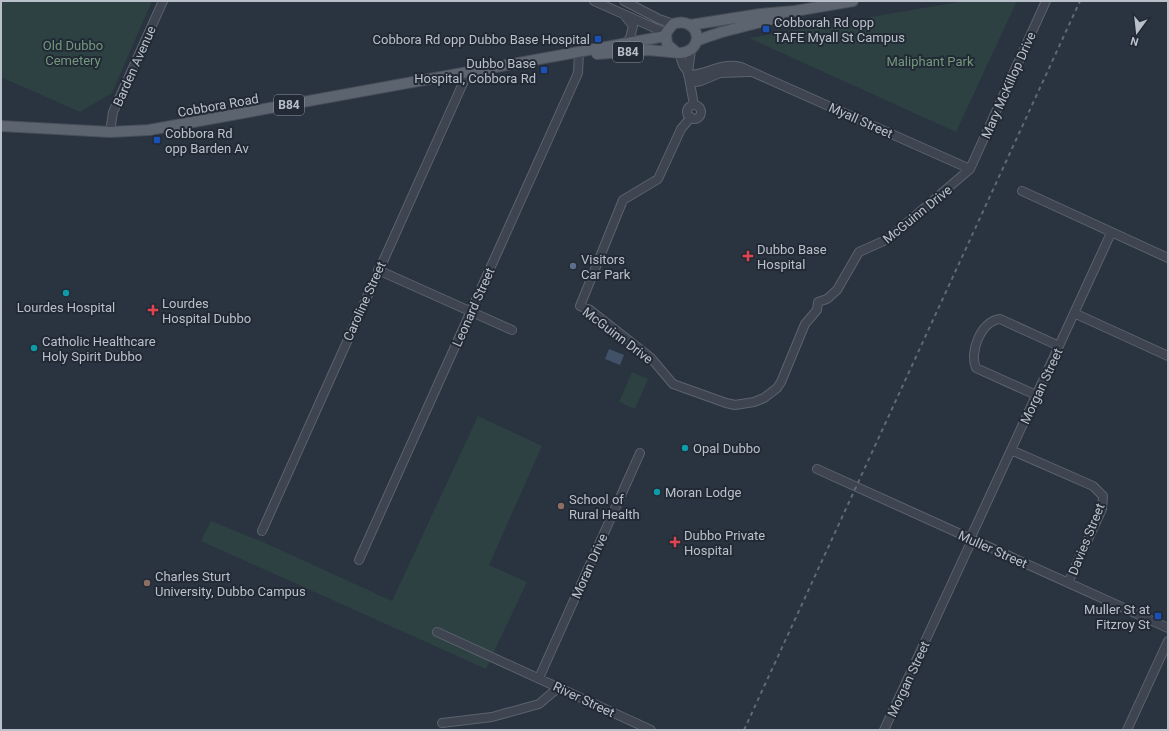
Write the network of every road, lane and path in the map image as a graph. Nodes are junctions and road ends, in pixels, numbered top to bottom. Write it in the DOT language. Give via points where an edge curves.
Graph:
graph roads {
  1 [pos="163,1"];
  2 [pos="594,1"];
  3 [pos="624,1"];
  4 [pos="853,1"];
  5 [pos="1046,1"];
  6 [pos="795,11"];
  7 [pos="622,13"];
  8 [pos="673,24"];
  9 [pos="690,25"];
  10 [pos="666,34"];
  11 [pos="625,44"];
  12 [pos="694,46"];
  13 [pos="579,53"];
  14 [pos="678,53"];
  15 [pos="468,72"];
  16 [pos="689,77"];
  17 [pos="1,126"];
  18 [pos="110,132"];
  19 [pos="970,169"];
  20 [pos="1022,191"];
  21 [pos="1111,233"];
  22 [pos="1168,258"];
  23 [pos="378,270"];
  24 [pos="471,312"];
  25 [pos="1074,313"];
  26 [pos="512,330"];
  27 [pos="1059,346"];
  28 [pos="1168,356"];
  29 [pos="1036,395"];
  30 [pos="1011,450"];
  31 [pos="640,453"];
  32 [pos="817,469"];
  33 [pos="262,531"];
  34 [pos="971,539"];
  35 [pos="359,560"];
  36 [pos="1068,583"];
  37 [pos="1168,628"];
  38 [pos="437,632"];
  39 [pos="1168,641"];
  40 [pos="539,678"];
  41 [pos="559,687"];
  42 [pos="442,723"];
  43 [pos="651,730"];
  44 [pos="884,730"];
  45 [pos="1127,730"];
  1 -- 18 [label="street, Barden Avenue" via="113,112"];
  2 -- 7 [label="street"];
  3 -- 8 [label="street"];
  4 -- 6 [label="main road, B84"];
  5 -- 19 [label="street, Mary McKillop Drive"];
  6 -- 9 [label="main road, B84"];
  6 -- 12 [label="main road, B84" via="710,35"];
  7 -- 10 [label="street"];
  7 -- 11 [label="street" via="633,26 633,33"];
  8 -- 9 [label="main road, B84" via="682,22"];
  8 -- 10 [label="main road"];
  9 -- 12 [label="main road" via="696,32"];
  10 -- 11 [label="main road, Cobbora Road / B84"];
  10 -- 14 [label="main road" via="667,44"];
  11 -- 13 [label="main road, Cobbora Road / B84" via="590,48"];
  12 -- 14 [label="main road, B84"];
  12 -- 16 [label="street"];
  13 -- 14 [label="main road, Cobbora Road / B84" via="591,55 648,50"];
  13 -- 15 [label="main road, Cobbora Road / B84"];
  13 -- 24 [label="street, Leonard Street" via="578,73"];
  14 -- 16 [label="street"];
  15 -- 18 [label="main road, Cobbora Road / B84" via="156,129"];
  15 -- 23 [label="street, Caroline Street"];
  16 -- 19 [label="street, Myall Street" via="701,81 720,73 752,72"];
  16 -- 19 [label="street, McGuinn Drive" via="694,105 701,112 697,118 691,117 681,129 658,179 623,200 580,306 590,310 652,358 673,384 726,403 735,405 754,402 777,388 805,324 817,310 818,302 827,300 837,290 859,252 888,239"];
  17 -- 18 [label="main road, Cobbora Road / B84"];
  20 -- 21 [label="street"];
  21 -- 22 [label="street"];
  21 -- 25 [label="street, Morgan Street"];
  23 -- 24 [label="street"];
  23 -- 33 [label="street, Caroline Street"];
  24 -- 26 [label="street"];
  24 -- 35 [label="street, Leonard Street"];
  25 -- 27 [label="street, Morgan Street"];
  25 -- 28 [label="street"];
  27 -- 29 [label="street, Morgan Street"];
  27 -- 29 [label="street" via="1000,319 987,324 977,343 973,355 976,368"];
  29 -- 30 [label="street, Morgan Street"];
  30 -- 34 [label="street, Morgan Street"];
  30 -- 36 [label="street, Davies Street" via="1093,486 1103,496 1102,509"];
  31 -- 40 [label="street, Moran Drive"];
  32 -- 34 [label="street, Muller Street"];
  34 -- 36 [label="street, Muller Street"];
  34 -- 44 [label="street, Morgan Street"];
  36 -- 37 [label="street, Muller Street"];
  38 -- 40 [label="street, River Street"];
  39 -- 45 [label="street"];
  40 -- 41 [label="street, River Street"];
  41 -- 42 [label="street" via="539,704 492,717"];
  41 -- 43 [label="street, River Street"];
}
